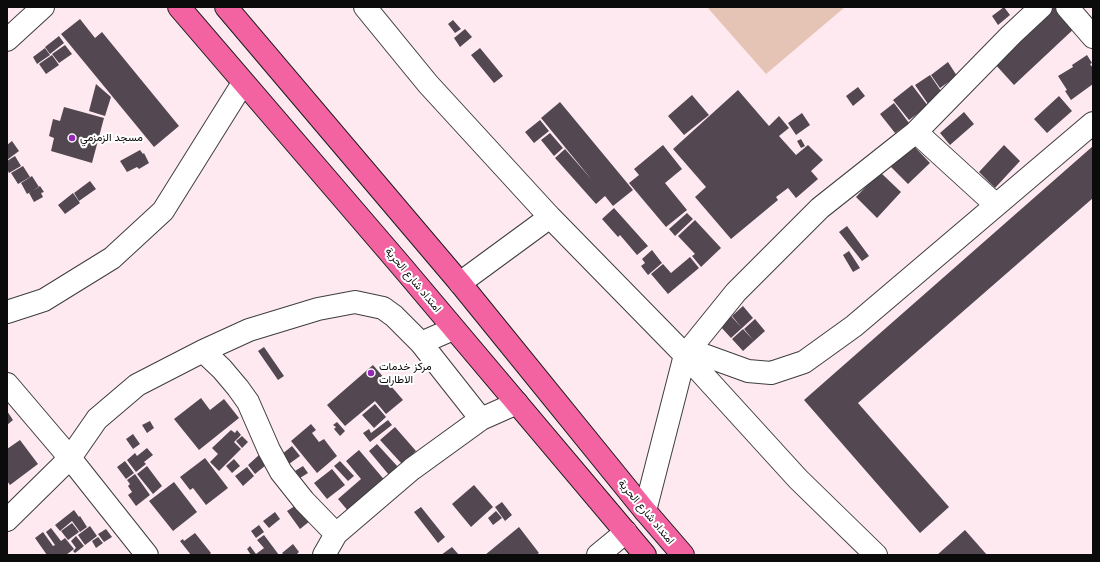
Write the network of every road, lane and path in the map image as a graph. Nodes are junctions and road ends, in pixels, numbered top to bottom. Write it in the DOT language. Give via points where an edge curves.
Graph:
graph roads {
  1 [pos="43,7"];
  2 [pos="179,7"];
  3 [pos="226,7"];
  4 [pos="365,7"];
  5 [pos="1041,7"];
  6 [pos="1066,7"];
  7 [pos="1093,37"];
  8 [pos="7,40"];
  9 [pos="243,83"];
  10 [pos="1093,122"];
  11 [pos="916,132"];
  12 [pos="996,205"];
  13 [pos="550,217"];
  14 [pos="428,246"];
  15 [pos="403,268"];
  16 [pos="460,283"];
  17 [pos="7,312"];
  18 [pos="453,329"];
  19 [pos="421,343"];
  20 [pos="203,351"];
  21 [pos="687,353"];
  22 [pos="7,384"];
  23 [pos="516,404"];
  24 [pos="481,419"];
  25 [pos="70,458"];
  26 [pos="645,511"];
  27 [pos="7,520"];
  28 [pos="626,532"];
  29 [pos="336,534"];
  30 [pos="142,553"];
  31 [pos="324,555"];
  32 [pos="598,555"];
  33 [pos="645,555"];
  34 [pos="683,555"];
  35 [pos="876,555"];
  1 -- 8 [label="street"];
  2 -- 9 [label="main road, امتداد شارع الحرية"];
  3 -- 14 [label="main road, امتداد شارع الحرية"];
  4 -- 13 [label="street" via="428,84"];
  5 -- 11 [label="street"];
  6 -- 7 [label="street"];
  9 -- 15 [label="main road, امتداد شارع الحرية"];
  9 -- 17 [label="street" via="163,212 112,258 44,300"];
  10 -- 12 [label="street"];
  11 -- 12 [label="street"];
  11 -- 21 [label="street" via="820,208 736,292"];
  12 -- 21 [label="street" via="854,326 804,362 771,373 748,371"];
  13 -- 16 [label="street"];
  13 -- 21 [label="street"];
  14 -- 15 [label="main road"];
  14 -- 16 [label="main road, امتداد شارع الحرية"];
  15 -- 18 [label="main road, امتداد شارع الحرية"];
  16 -- 26 [label="main road, امتداد شارع الحرية"];
  18 -- 19 [label="street"];
  18 -- 23 [label="main road, امتداد شارع الحرية"];
  19 -- 20 [label="street" via="383,308 355,302 318,309 249,330"];
  19 -- 24 [label="street"];
  20 -- 25 [label="street" via="137,385 97,419"];
  20 -- 29 [label="street" via="226,373 248,402 281,472 304,501"];
  21 -- 26 [label="street"];
  21 -- 35 [label="street" via="798,479"];
  22 -- 25 [label="street"];
  23 -- 24 [label="street"];
  23 -- 28 [label="main road, امتداد شارع الحرية"];
  24 -- 29 [label="street" via="412,469"];
  25 -- 27 [label="street"];
  25 -- 30 [label="street"];
  26 -- 34 [label="main road, امتداد شارع الحرية"];
  28 -- 32 [label="street"];
  28 -- 33 [label="main road, امتداد شارع الحرية"];
  29 -- 31 [label="street"];
}
